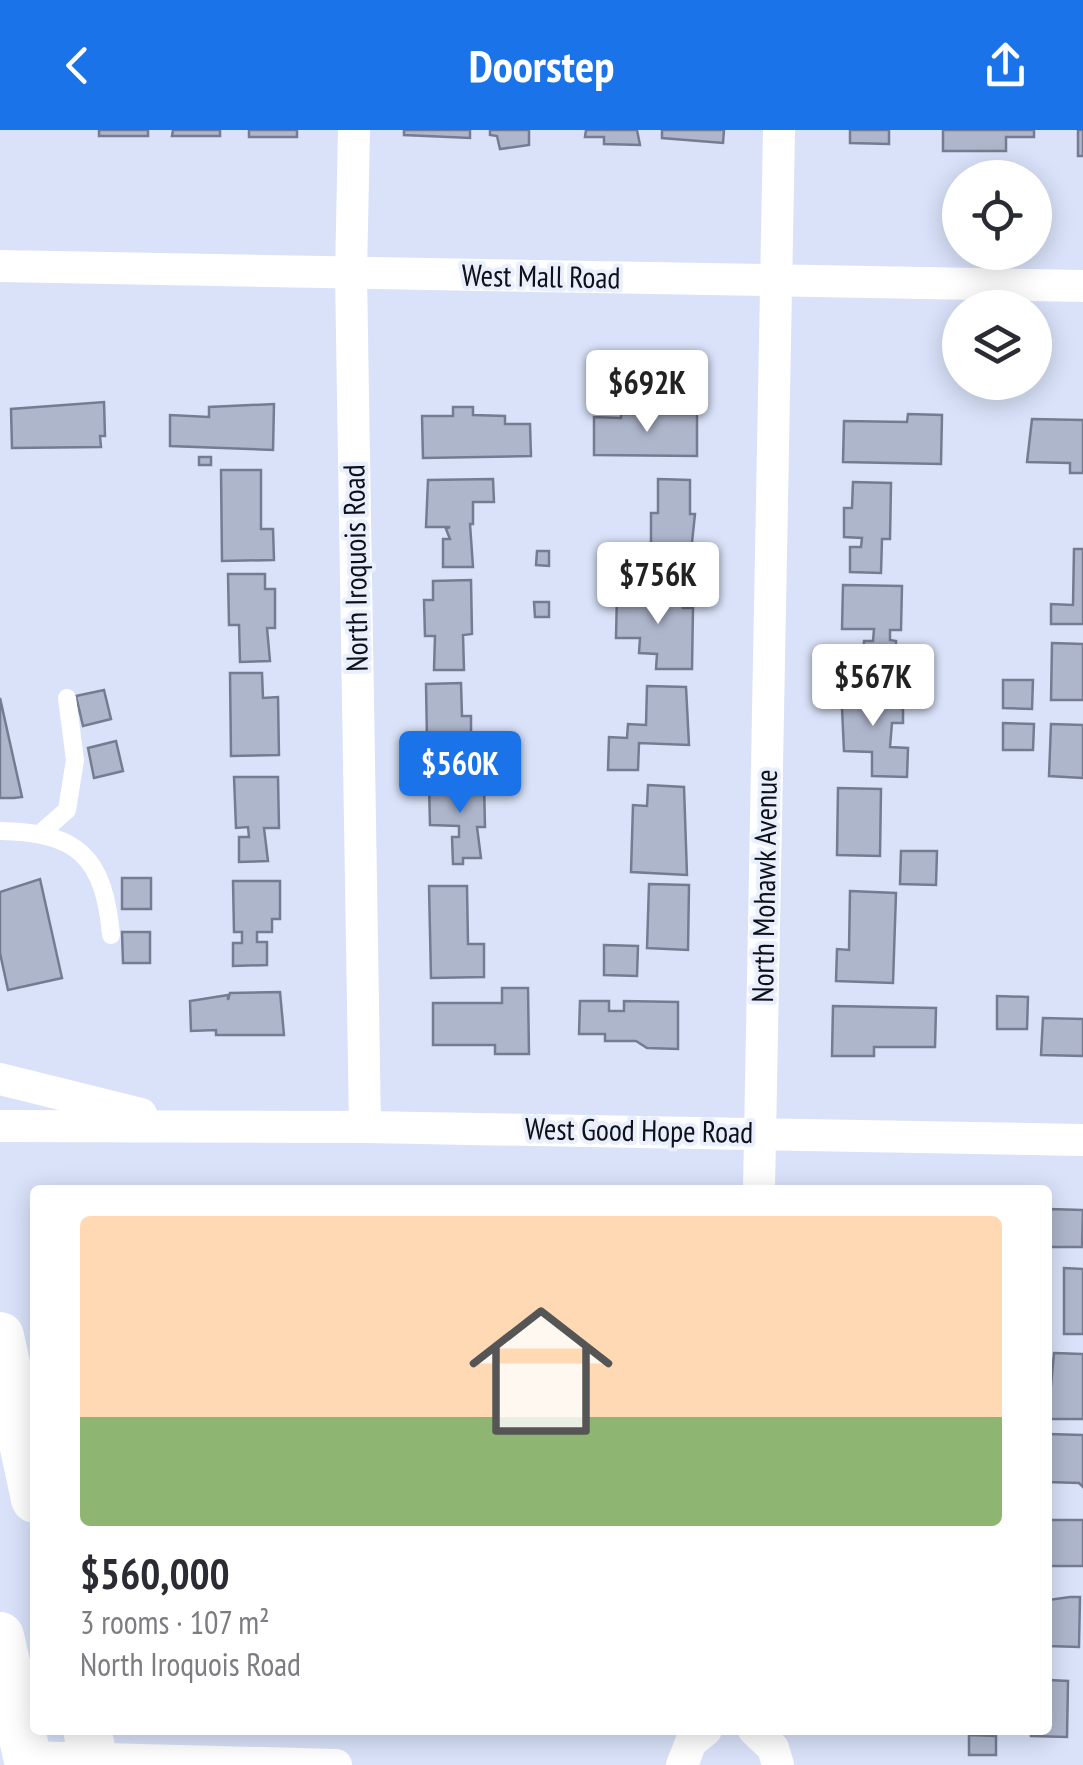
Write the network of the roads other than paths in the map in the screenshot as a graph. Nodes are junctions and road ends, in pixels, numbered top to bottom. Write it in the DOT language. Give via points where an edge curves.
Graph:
graph roads {
  1 [pos="354,130"];
  2 [pos="779,130"];
  3 [pos="0,266"];
  4 [pos="351,274"];
  5 [pos="777,280"];
  6 [pos="1083,286"];
  7 [pos="66,698"];
  8 [pos="0,831"];
  9 [pos="42,832"];
  10 [pos="111,935"];
  11 [pos="0,1079"];
  12 [pos="0,1126"];
  13 [pos="194,1127"];
  14 [pos="365,1127"];
  15 [pos="760,1133"];
  16 [pos="1083,1140"];
  17 [pos="758,1185"];
  18 [pos="0,1336"];
  19 [pos="30,1476"];
  20 [pos="0,1636"];
  21 [pos="700,1735"];
  22 [pos="759,1735"];
  23 [pos="92,1752"];
  24 [pos="23,1761"];
  25 [pos="336,1765"];
  26 [pos="682,1765"];
  27 [pos="778,1765"];
  1 -- 4 [label="street, North Iroquois Road"];
  2 -- 5 [label="street, North Mohawk Avenue"];
  3 -- 4 [label="street, West Mall Road"];
  4 -- 5 [label="street, West Mall Road"];
  4 -- 14 [label="street, North Iroquois Road"];
  5 -- 6 [label="street, West Mall Road"];
  5 -- 15 [label="street, North Mohawk Avenue"];
  7 -- 9 [label="lane" via="75,760 67,810"];
  8 -- 9 [label="lane"];
  9 -- 10 [label="lane" via="65,839 87,858 107,891"];
  11 -- 13 [label="street, West Good Hope Road"];
  12 -- 13 [label="street, West Good Hope Road"];
  13 -- 14 [label="street, West Good Hope Road"];
  14 -- 15 [label="street, West Good Hope Road"];
  15 -- 16 [label="street, West Good Hope Road"];
  15 -- 17 [label="street, North Mohawk Avenue"];
  18 -- 19 [label="main road"];
  20 -- 24 [label="main road"];
  21 -- 26 [label="street"];
  22 -- 27 [label="street"];
  23 -- 24 [label="street"];
  23 -- 25 [label="street"];
}
